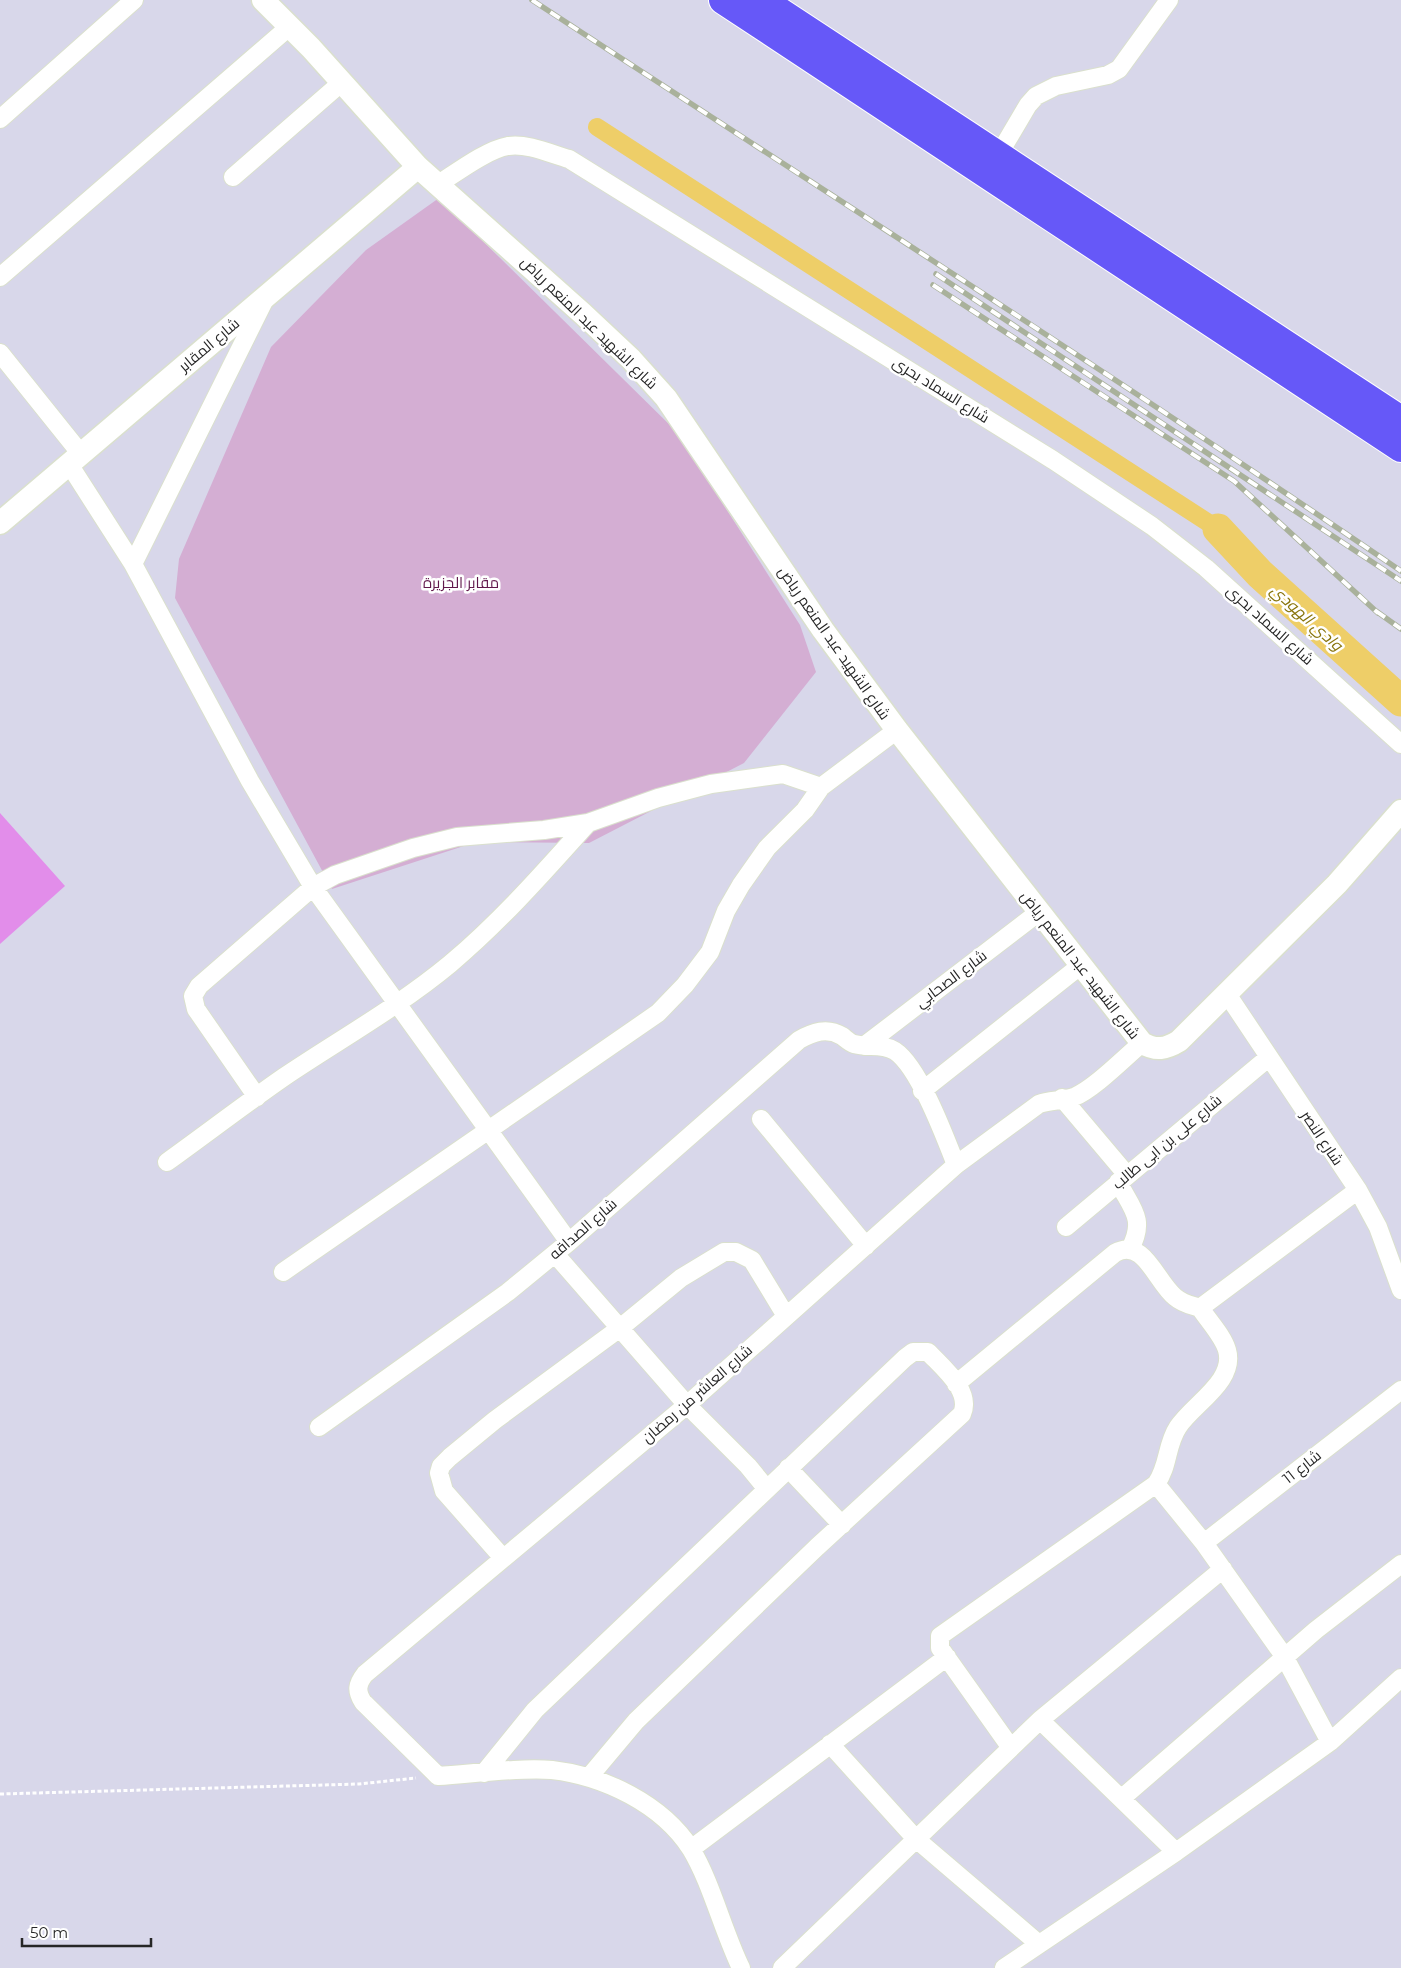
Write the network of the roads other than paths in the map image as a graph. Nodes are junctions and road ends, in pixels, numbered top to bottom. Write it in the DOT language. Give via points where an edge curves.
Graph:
graph roads {
  1 [pos="134,0"];
  2 [pos="262,0"];
  3 [pos="723,0"];
  4 [pos="762,0"];
  5 [pos="1169,0"];
  6 [pos="289,27"];
  7 [pos="341,83"];
  8 [pos="0,119"];
  9 [pos="999,154"];
  10 [pos="418,167"];
  11 [pos="233,177"];
  12 [pos="437,186"];
  13 [pos="0,277"];
  14 [pos="265,298"];
  15 [pos="0,353"];
  16 [pos="1401,420"];
  17 [pos="1401,448"];
  18 [pos="75,459"];
  19 [pos="0,523"];
  20 [pos="133,564"];
  21 [pos="897,730"];
  22 [pos="1401,744"];
  23 [pos="821,787"];
  24 [pos="1401,812"];
  25 [pos="588,823"];
  26 [pos="313,887"];
  27 [pos="1039,912"];
  28 [pos="1080,966"];
  29 [pos="1227,994"];
  30 [pos="396,1004"];
  31 [pos="1142,1043"];
  32 [pos="864,1046"];
  33 [pos="1268,1058"];
  34 [pos="922,1090"];
  35 [pos="257,1097"];
  36 [pos="1062,1098"];
  37 [pos="761,1119"];
  38 [pos="486,1130"];
  39 [pos="168,1162"];
  40 [pos="956,1165"];
  41 [pos="1123,1179"];
  42 [pos="1358,1190"];
  43 [pos="1066,1226"];
  44 [pos="568,1242"];
  45 [pos="866,1246"];
  46 [pos="1130,1249"];
  47 [pos="555,1254"];
  48 [pos="283,1272"];
  49 [pos="1401,1290"];
  50 [pos="1200,1308"];
  51 [pos="786,1316"];
  52 [pos="620,1328"];
  53 [pos="956,1384"];
  54 [pos="1401,1390"];
  55 [pos="687,1405"];
  56 [pos="319,1427"];
  57 [pos="788,1468"];
  58 [pos="1156,1484"];
  59 [pos="766,1488"];
  60 [pos="842,1525"];
  61 [pos="1204,1543"];
  62 [pos="503,1558"];
  63 [pos="1401,1564"];
  64 [pos="1223,1570"];
  65 [pos="1284,1656"];
  66 [pos="947,1657"];
  67 [pos="1401,1678"];
  68 [pos="1040,1720"];
  69 [pos="1330,1742"];
  70 [pos="830,1744"];
  71 [pos="1011,1748"];
  72 [pos="484,1772"];
  73 [pos="589,1777"];
  74 [pos="1122,1798"];
  75 [pos="916,1839"];
  76 [pos="691,1849"];
  77 [pos="1176,1852"];
  78 [pos="1039,1944"];
  79 [pos="741,1968"];
  80 [pos="782,1968"];
  81 [pos="1004,1968"];
  1 -- 8 [label="street"];
  2 -- 6 [label="street, شارع الشهيد عبد المنعم رياض"];
  3 -- 17 [label="highway"];
  4 -- 9 [label="highway"];
  5 -- 9 [label="street" via="1119,69 1108,75 1056,86 1036,96"];
  6 -- 7 [label="street, شارع الشهيد عبد المنعم رياض"];
  6 -- 13 [label="street"];
  7 -- 10 [label="street, شارع الشهيد عبد المنعم رياض"];
  7 -- 11 [label="street"];
  9 -- 16 [label="highway"];
  10 -- 12 [label="street, شارع الشهيد عبد المنعم رياض"];
  10 -- 14 [label="street, شارع المقابر"];
  12 -- 21 [label="street, شارع الشهيد عبد المنعم رياض" via="583,314 631,359 666,398 823,630"];
  12 -- 22 [label="street, شارع السماد بحرى" via="473,161 509,146 534,148 569,159 1053,460 1152,526 1206,568"];
  14 -- 18 [label="street, شارع المقابر"];
  14 -- 20 [label="street"];
  15 -- 18 [label="street"];
  18 -- 19 [label="street, شارع المقابر"];
  18 -- 20 [label="street"];
  20 -- 26 [label="street" via="250,781"];
  21 -- 23 [label="street"];
  21 -- 27 [label="street, شارع الشهيد عبد المنعم رياض"];
  23 -- 25 [label="street" via="783,774 711,784 658,798"];
  23 -- 38 [label="street" via="805,810 767,848 741,885 726,911 710,952 670,1002 643,1026"];
  24 -- 29 [label="street, شارع الشهيد عبد المنعم رياض" via="1337,884"];
  25 -- 26 [label="street" via="457,837 377,860"];
  25 -- 30 [label="street" via="487,932"];
  26 -- 30 [label="street"];
  26 -- 35 [label="street" via="199,986 193,996 196,1009"];
  27 -- 28 [label="street, شارع الشهيد عبد المنعم رياض"];
  27 -- 32 [label="street, شارع الصحابي"];
  28 -- 31 [label="street, شارع الشهيد عبد المنعم رياض"];
  28 -- 34 [label="street"];
  29 -- 31 [label="street, شارع الشهيد عبد المنعم رياض" via="1170,1047 1155,1048"];
  29 -- 33 [label="street, شارع النصر"];
  30 -- 35 [label="street"];
  30 -- 38 [label="street"];
  31 -- 36 [label="street, شارع العاشر من رمضان" via="1090,1086 1073,1097"];
  32 -- 34 [label="street, شارع الصداقه" via="883,1046 896,1052"];
  32 -- 44 [label="street, شارع الصداقه" via="852,1044 840,1035 826,1031 812,1032 799,1040"];
  33 -- 41 [label="street, شارع على بن ابى طالب"];
  33 -- 42 [label="street, شارع النصر"];
  34 -- 40 [label="street, شارع الصداقه"];
  35 -- 39 [label="street"];
  36 -- 40 [label="street, شارع العاشر من رمضان" via="1039,1104"];
  36 -- 41 [label="street"];
  37 -- 45 [label="street"];
  38 -- 44 [label="street"];
  38 -- 48 [label="street"];
  40 -- 45 [label="street, شارع العاشر من رمضان"];
  41 -- 43 [label="street, شارع على بن ابى طالب"];
  41 -- 46 [label="street" via="1139,1224"];
  42 -- 49 [label="street, شارع النصر" via="1378,1226"];
  42 -- 50 [label="street"];
  44 -- 47 [label="street, شارع الصداقه"];
  45 -- 51 [label="street, شارع العاشر من رمضان"];
  46 -- 50 [label="street" via="1141,1255 1173,1296"];
  46 -- 53 [label="street" via="1115,1254"];
  47 -- 52 [label="street"];
  47 -- 56 [label="street, شارع الصداقه" via="508,1292"];
  50 -- 58 [label="street" via="1227,1349 1229,1366 1219,1382 1177,1428 1169,1445 1164,1473"];
  51 -- 52 [label="street" via="752,1260 736,1252 724,1252 681,1278"];
  51 -- 55 [label="street, شارع العاشر من رمضان"];
  52 -- 55 [label="street"];
  52 -- 62 [label="street" via="495,1420 441,1466 439,1473 444,1491"];
  53 -- 57 [label="street" via="928,1352 913,1352"];
  53 -- 60 [label="street" via="964,1398 962,1414"];
  54 -- 61 [label="street, شارع 11"];
  55 -- 59 [label="street"];
  55 -- 62 [label="street, شارع العاشر من رمضان"];
  57 -- 59 [label="street"];
  57 -- 60 [label="street"];
  58 -- 61 [label="street"];
  58 -- 66 [label="street" via="944,1632 938,1643"];
  59 -- 72 [label="street" via="535,1710"];
  60 -- 73 [label="street" via="636,1721"];
  61 -- 64 [label="street"];
  62 -- 72 [label="street, شارع العاشر من رمضان" via="358,1682 358,1693 363,1702 438,1776"];
  63 -- 65 [label="street"];
  64 -- 65 [label="street"];
  64 -- 68 [label="street"];
  65 -- 69 [label="street"];
  65 -- 74 [label="street"];
  66 -- 70 [label="street"];
  66 -- 71 [label="street"];
  67 -- 69 [label="street"];
  68 -- 71 [label="street"];
  68 -- 74 [label="street"];
  69 -- 77 [label="street"];
  70 -- 75 [label="street"];
  70 -- 76 [label="street"];
  71 -- 75 [label="street"];
  72 -- 73 [label="street" via="551,1770"];
  73 -- 76 [label="street" via="639,1800 672,1825"];
  74 -- 77 [label="street"];
  75 -- 78 [label="street"];
  75 -- 80 [label="street"];
  76 -- 79 [label="street"];
  77 -- 78 [label="street"];
  78 -- 81 [label="street"];
}
